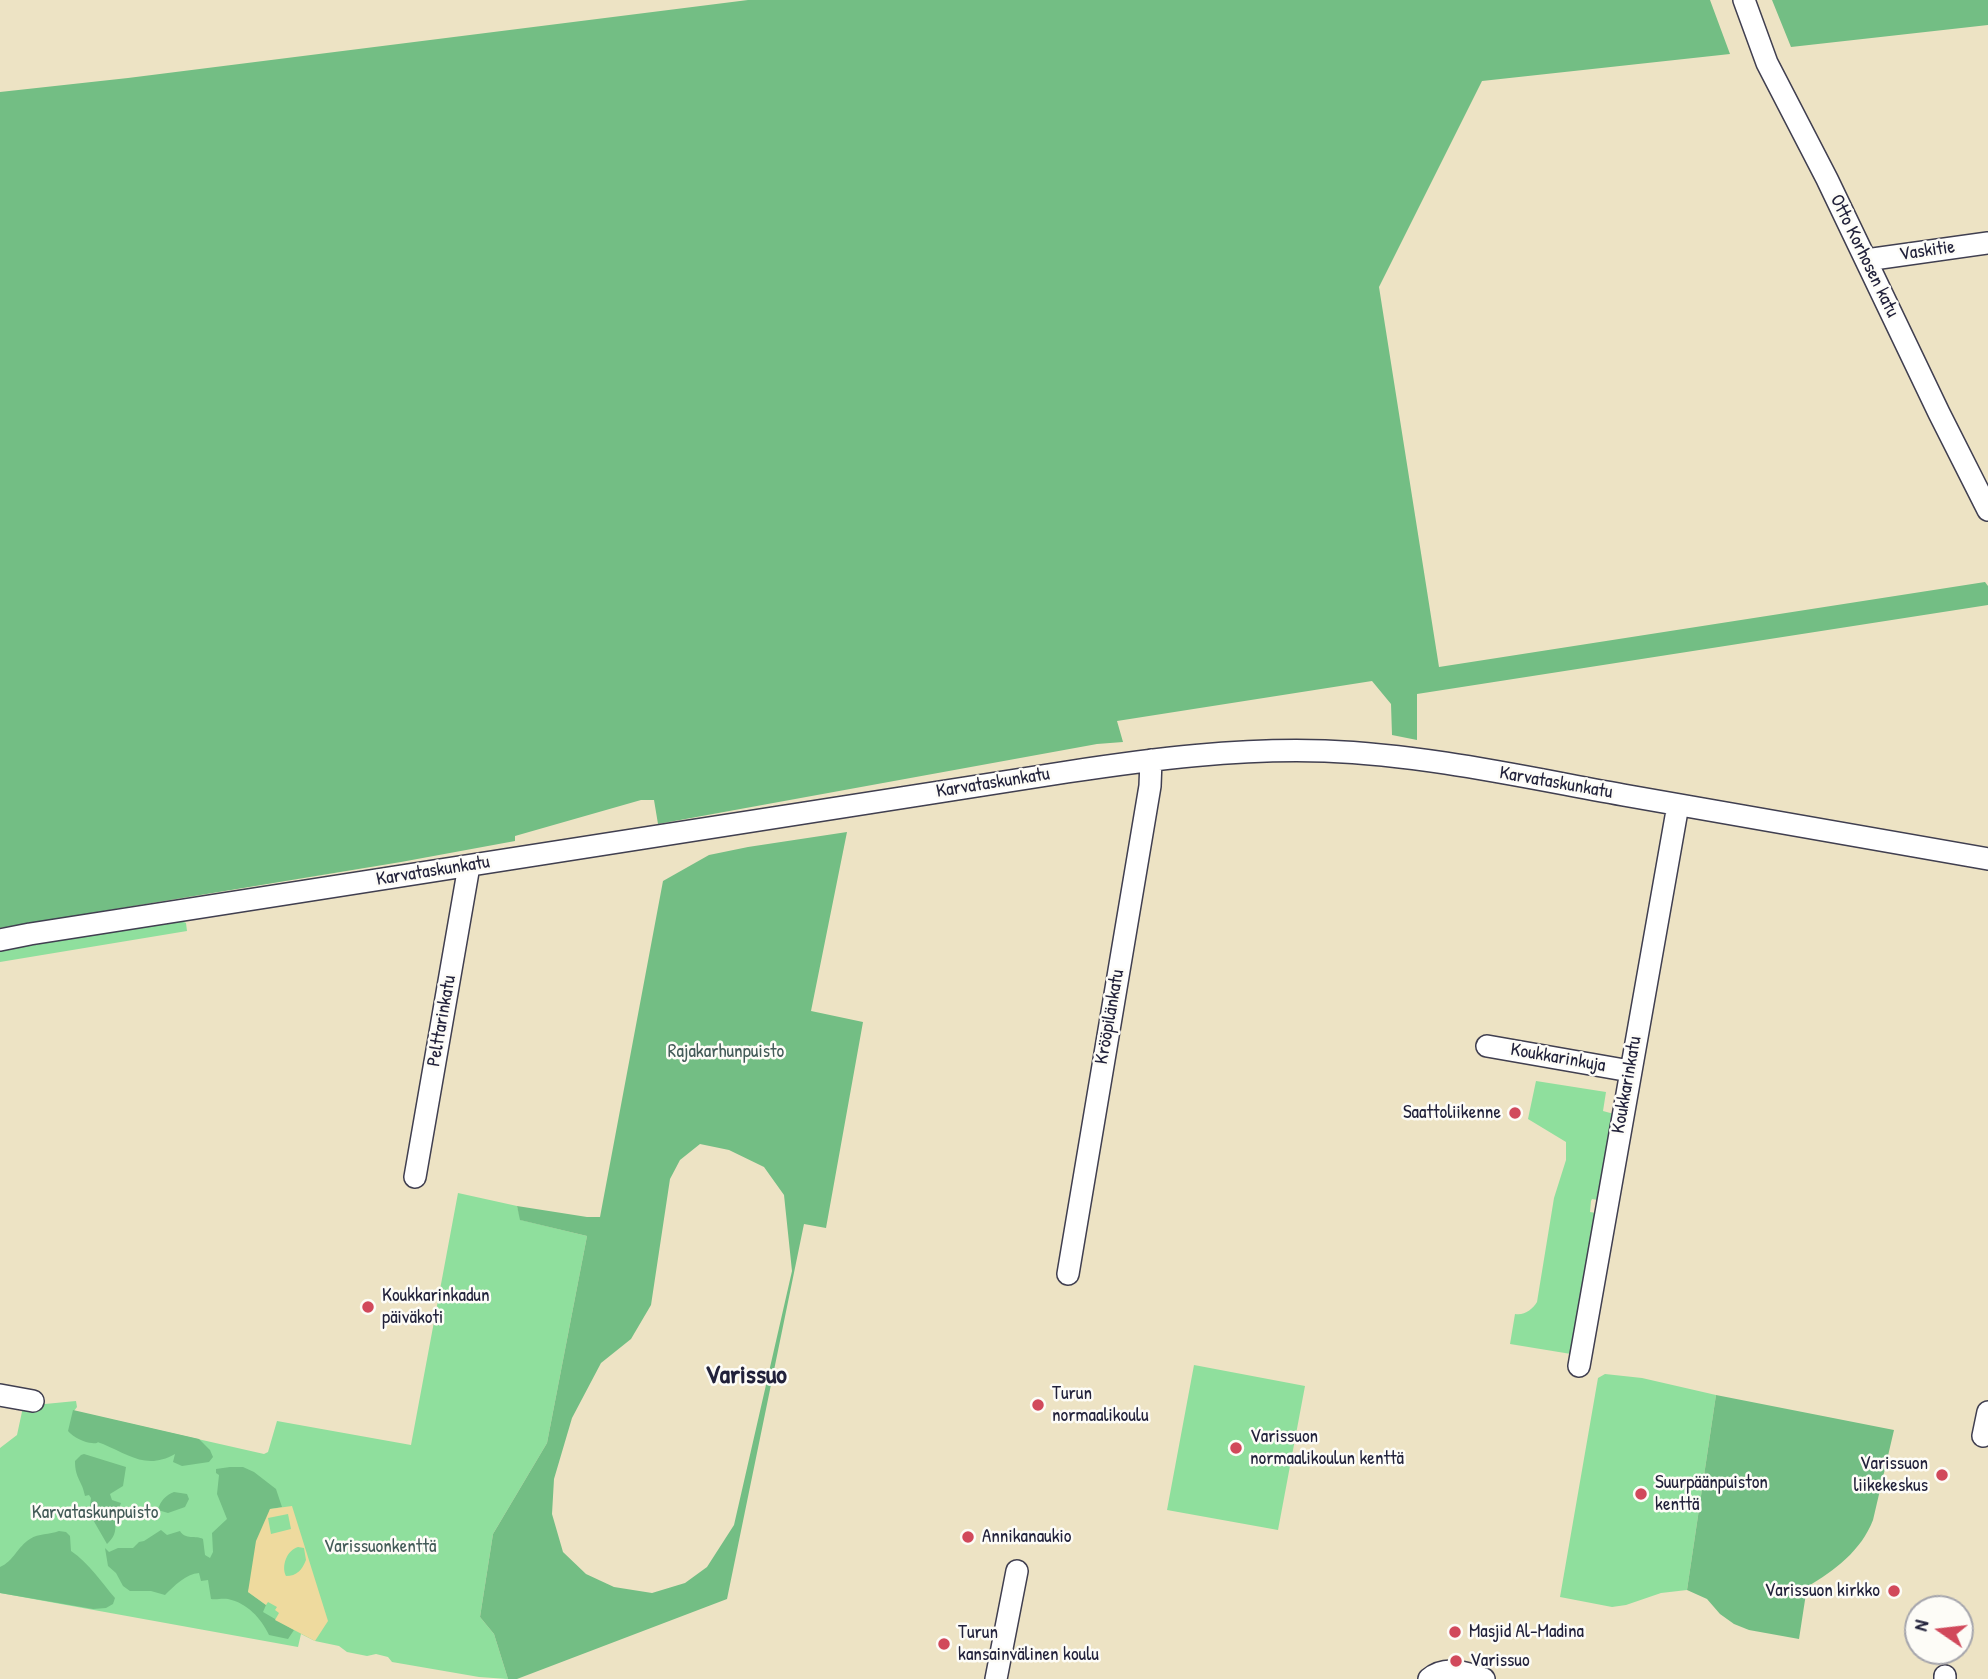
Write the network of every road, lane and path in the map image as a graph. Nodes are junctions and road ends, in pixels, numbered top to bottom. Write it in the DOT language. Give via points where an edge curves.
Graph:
graph roads {
  1 [pos="1744,0"];
  2 [pos="1988,243"];
  3 [pos="1866,260"];
  4 [pos="1988,510"];
  5 [pos="1151,760"];
  6 [pos="1678,805"];
  7 [pos="1988,859"];
  8 [pos="470,866"];
  9 [pos="0,940"];
  10 [pos="1487,1046"];
  11 [pos="1630,1071"];
  12 [pos="415,1177"];
  13 [pos="1068,1274"];
  14 [pos="1579,1366"];
  15 [pos="0,1395"];
  16 [pos="33,1401"];
  17 [pos="1988,1412"];
  18 [pos="1983,1436"];
  19 [pos="1017,1571"];
  20 [pos="996,1679"];
  21 [pos="1429,1679"];
  22 [pos="1484,1679"];
  1 -- 3 [label="street, Otto Korhosen katu" via="1767,63"];
  2 -- 3 [label="street, Vaskitie"];
  3 -- 4 [label="street, Otto Korhosen katu"];
  5 -- 6 [label="street, Karvataskunkatu" via="1244,752 1358,753 1458,765"];
  5 -- 8 [label="street, Karvataskunkatu"];
  5 -- 13 [label="street, Krööpilänkatu"];
  6 -- 7 [label="street, Karvataskunkatu"];
  6 -- 11 [label="street, Koukkarinkatu"];
  8 -- 9 [label="street, Karvataskunkatu"];
  8 -- 12 [label="street, Pelttarinkatu"];
  10 -- 11 [label="street, Koukkarinkuja"];
  11 -- 14 [label="street, Koukkarinkatu"];
  15 -- 16 [label="street"];
  17 -- 18 [label="street"];
  19 -- 20 [label="street"];
  21 -- 22 [label="street" via="1454,1670"];
}
